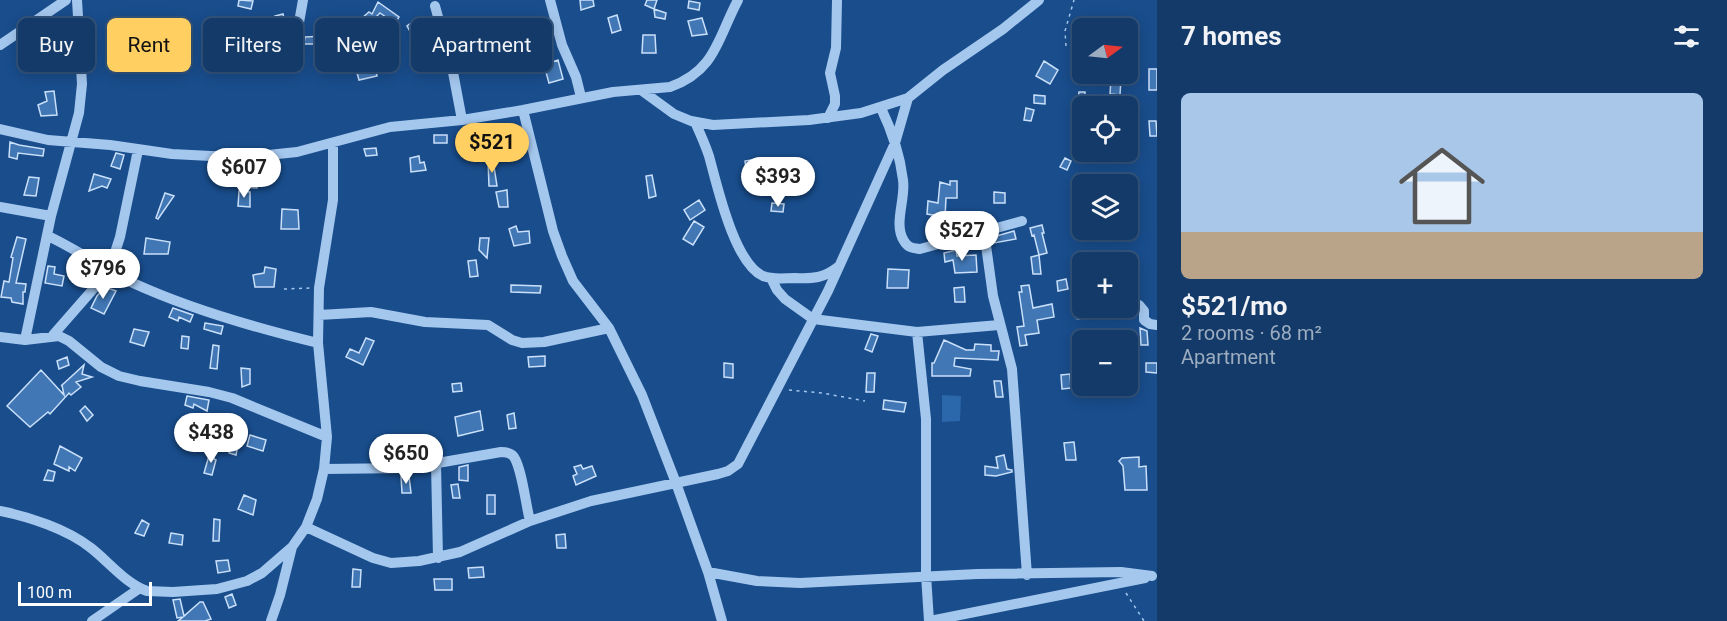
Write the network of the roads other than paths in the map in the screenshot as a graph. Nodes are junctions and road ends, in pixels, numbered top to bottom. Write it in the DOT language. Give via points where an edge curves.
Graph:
graph roads {
  1 [pos="66,0"];
  2 [pos="77,0"];
  3 [pos="303,0"];
  4 [pos="550,0"];
  5 [pos="738,0"];
  6 [pos="837,0"];
  7 [pos="1040,0"];
  8 [pos="435,6"];
  9 [pos="300,18"];
  10 [pos="0,45"];
  11 [pos="641,90"];
  12 [pos="581,97"];
  13 [pos="908,98"];
  14 [pos="881,108"];
  15 [pos="523,111"];
  16 [pos="828,118"];
  17 [pos="462,120"];
  18 [pos="695,122"];
  19 [pos="0,129"];
  20 [pos="71,141"];
  21 [pos="895,143"];
  22 [pos="333,144"];
  23 [pos="138,150"];
  24 [pos="0,207"];
  25 [pos="51,216"];
  26 [pos="1022,221"];
  27 [pos="984,231"];
  28 [pos="48,236"];
  29 [pos="838,267"];
  30 [pos="109,271"];
  31 [pos="771,278"];
  32 [pos="1138,305"];
  33 [pos="319,315"];
  34 [pos="813,319"];
  35 [pos="999,325"];
  36 [pos="1157,325"];
  37 [pos="609,328"];
  38 [pos="917,333"];
  39 [pos="52,335"];
  40 [pos="0,337"];
  41 [pos="24,340"];
  42 [pos="318,343"];
  43 [pos="327,437"];
  44 [pos="436,464"];
  45 [pos="324,469"];
  46 [pos="676,483"];
  47 [pos="0,511"];
  48 [pos="530,521"];
  49 [pos="306,527"];
  50 [pos="292,547"];
  51 [pos="438,558"];
  52 [pos="708,572"];
  53 [pos="926,575"];
  54 [pos="1027,575"];
  55 [pos="1154,576"];
  56 [pos="140,588"];
  57 [pos="92,621"];
  58 [pos="271,621"];
  59 [pos="723,621"];
  60 [pos="930,621"];
  1 -- 10 [label="street"];
  2 -- 20 [label="street" via="82,84"];
  3 -- 9 [label="street"];
  4 -- 12 [label="street"];
  5 -- 11 [label="street" via="720,42 688,80 670,87"];
  6 -- 16 [label="street" via="836,48 830,73 836,96"];
  7 -- 13 [label="street"];
  8 -- 17 [label="street"];
  11 -- 12 [label="street"];
  11 -- 18 [label="street" via="674,114"];
  12 -- 15 [label="street"];
  13 -- 14 [label="street"];
  13 -- 21 [label="street"];
  14 -- 16 [label="street"];
  14 -- 21 [label="street"];
  15 -- 17 [label="street"];
  15 -- 37 [label="street" via="562,256 573,280"];
  16 -- 18 [label="street" via="713,125"];
  17 -- 22 [label="street" via="390,127"];
  18 -- 31 [label="street" via="740,249 761,275"];
  19 -- 20 [label="street"];
  20 -- 23 [label="street"];
  20 -- 25 [label="street"];
  21 -- 27 [label="street" via="904,183 900,229 910,248 920,249"];
  21 -- 29 [label="street"];
  22 -- 23 [label="street" via="297,152 230,157"];
  22 -- 33 [label="street" via="333,200"];
  23 -- 30 [label="street" via="125,218"];
  24 -- 25 [label="street"];
  25 -- 28 [label="street"];
  26 -- 27 [label="street"];
  27 -- 35 [label="street"];
  28 -- 30 [label="street"];
  28 -- 41 [label="street"];
  29 -- 31 [label="street" via="819,278"];
  29 -- 34 [label="street"];
  30 -- 39 [label="street"];
  30 -- 42 [label="street" via="227,318"];
  31 -- 34 [label="street" via="784,299"];
  32 -- 36 [label="street" via="1144,311 1144,320"];
  33 -- 37 [label="street" via="371,312 425,322 488,325 522,343"];
  33 -- 42 [label="street"];
  34 -- 38 [label="street"];
  34 -- 46 [label="street" via="738,464 728,471"];
  35 -- 38 [label="street"];
  35 -- 54 [label="street" via="1012,369"];
  37 -- 46 [label="street" via="642,394"];
  38 -- 53 [label="street" via="926,419"];
  39 -- 41 [label="street"];
  39 -- 43 [label="street" via="65,338 118,376 232,398"];
  40 -- 41 [label="street"];
  42 -- 43 [label="street"];
  43 -- 45 [label="street"];
  44 -- 45 [label="street"];
  44 -- 48 [label="street" via="508,452 514,456"];
  44 -- 51 [label="street"];
  45 -- 49 [label="street"];
  46 -- 48 [label="street" via="591,501"];
  46 -- 52 [label="street"];
  47 -- 56 [label="street" via="65,532 89,546"];
  48 -- 51 [label="street"];
  49 -- 50 [label="street"];
  49 -- 51 [label="street" via="391,563"];
  50 -- 56 [label="street" via="262,573 233,586 173,592"];
  50 -- 58 [label="street"];
  52 -- 53 [label="street" via="757,581 800,583"];
  52 -- 59 [label="street"];
  53 -- 54 [label="street"];
  53 -- 60 [label="street"];
  54 -- 55 [label="street" via="1121,572"];
  55 -- 60 [label="street"];
  56 -- 57 [label="street"];
}
